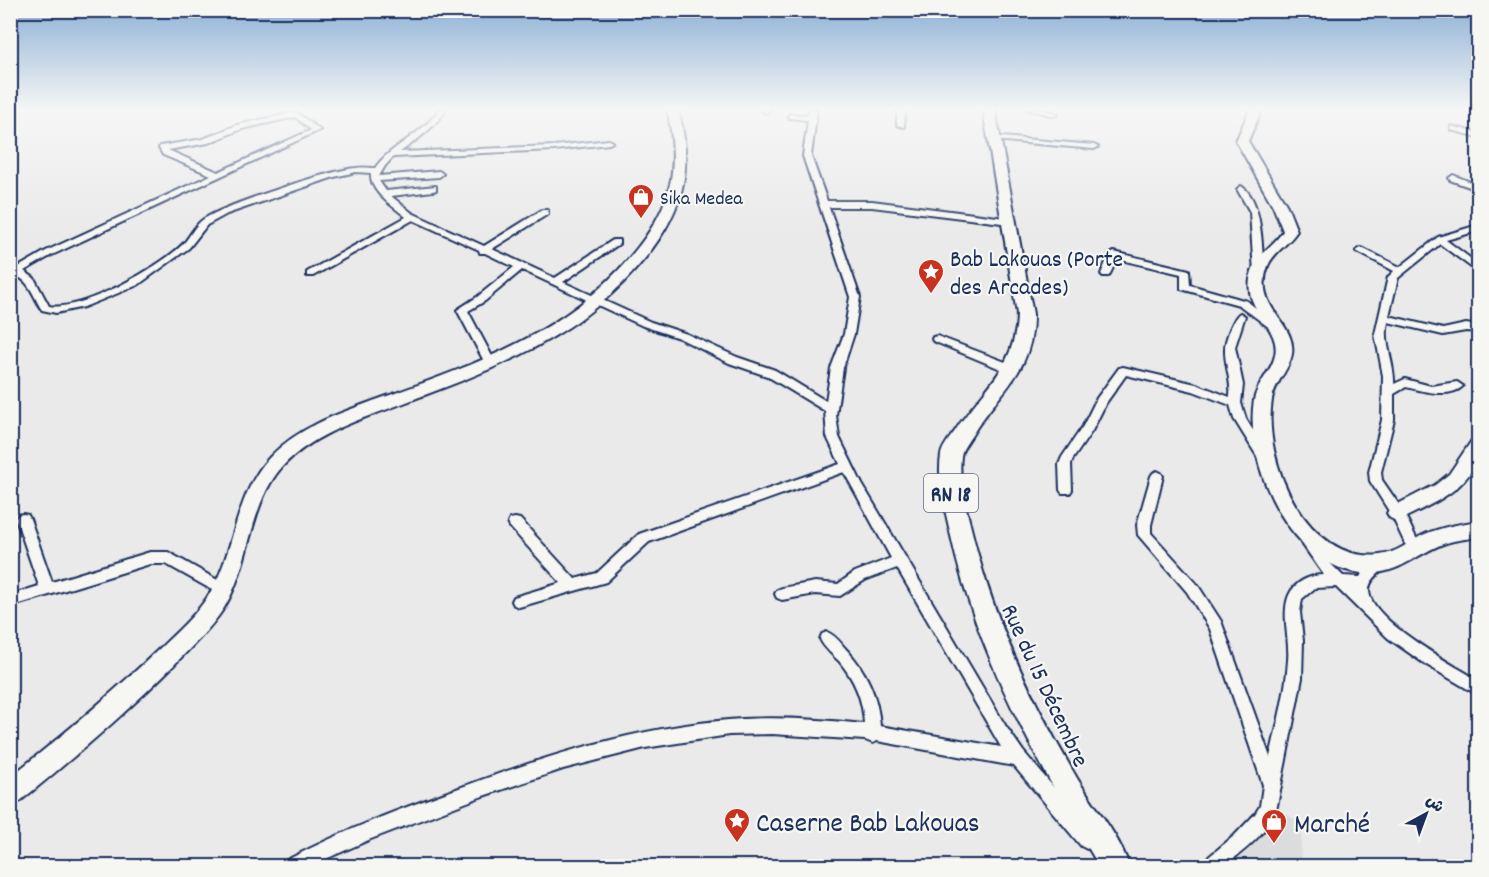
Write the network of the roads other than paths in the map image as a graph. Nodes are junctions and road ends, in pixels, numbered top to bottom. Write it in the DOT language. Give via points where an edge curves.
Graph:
graph roads {
  1 [pos="164,150"];
  2 [pos="272,150"];
  3 [pos="398,150"];
  4 [pos="509,150"];
  5 [pos="678,150"];
  6 [pos="808,150"];
  7 [pos="995,150"];
  8 [pos="1247,150"];
  9 [pos="391,155"];
  10 [pos="439,174"];
  11 [pos="218,175"];
  12 [pos="376,175"];
  13 [pos="1453,178"];
  14 [pos="433,188"];
  15 [pos="1479,188"];
  16 [pos="1241,189"];
  17 [pos="383,194"];
  18 [pos="824,204"];
  19 [pos="545,212"];
  20 [pos="413,217"];
  21 [pos="1010,221"];
  22 [pos="1479,228"];
  23 [pos="1440,240"];
  24 [pos="615,242"];
  25 [pos="483,251"];
  26 [pos="1361,251"];
  27 [pos="520,267"];
  28 [pos="1479,268"];
  29 [pos="14,271"];
  30 [pos="1401,271"];
  31 [pos="1259,273"];
  32 [pos="310,274"];
  33 [pos="1106,274"];
  34 [pos="554,283"];
  35 [pos="596,301"];
  36 [pos="1240,316"];
  37 [pos="1384,318"];
  38 [pos="1271,324"];
  39 [pos="1479,328"];
  40 [pos="937,339"];
  41 [pos="490,362"];
  42 [pos="1012,369"];
  43 [pos="1457,386"];
  44 [pos="1389,392"];
  45 [pos="1235,403"];
  46 [pos="831,409"];
  47 [pos="1479,445"];
  48 [pos="1266,461"];
  49 [pos="847,466"];
  50 [pos="1157,476"];
  51 [pos="1066,490"];
  52 [pos="1397,513"];
  53 [pos="1292,514"];
  54 [pos="23,519"];
  55 [pos="515,523"];
  56 [pos="1479,529"];
  57 [pos="1415,550"];
  58 [pos="901,560"];
  59 [pos="1381,563"];
  60 [pos="1339,582"];
  61 [pos="1363,583"];
  62 [pos="572,585"];
  63 [pos="47,589"];
  64 [pos="223,590"];
  65 [pos="782,594"];
  66 [pos="519,600"];
  67 [pos="10,601"];
  68 [pos="1378,620"];
  69 [pos="827,639"];
  70 [pos="1479,688"];
  71 [pos="873,735"];
  72 [pos="1018,759"];
  73 [pos="1271,785"];
  74 [pos="10,793"];
  75 [pos="293,867"];
  76 [pos="1109,867"];
  77 [pos="1115,867"];
  78 [pos="1211,867"];
  1 -- 11 [label="street"];
  2 -- 11 [label="street"];
  3 -- 9 [label="street"];
  4 -- 9 [label="street"];
  5 -- 35 [label="street" via="679,187 671,208 645,249"];
  6 -- 18 [label="street"];
  7 -- 21 [label="main road, Rue du 15 Décembre / RN 18"];
  8 -- 31 [label="street" via="1290,231"];
  9 -- 12 [label="street"];
  10 -- 12 [label="street"];
  11 -- 29 [label="street"];
  12 -- 17 [label="street"];
  12 -- 29 [label="street" via="347,171 224,212 204,223 190,242 135,283 80,306 46,308 32,280"];
  13 -- 15 [label="street"];
  14 -- 17 [label="street"];
  16 -- 31 [label="street" via="1254,212"];
  17 -- 20 [label="street"];
  18 -- 21 [label="street" via="872,204"];
  18 -- 46 [label="street" via="855,297"];
  19 -- 25 [label="street"];
  20 -- 25 [label="street"];
  20 -- 32 [label="street"];
  21 -- 42 [label="main road, Rue du 15 Décembre / RN 18" via="1025,314 1023,345"];
  22 -- 23 [label="street"];
  23 -- 28 [label="street"];
  23 -- 30 [label="street"];
  24 -- 34 [label="street"];
  25 -- 27 [label="street"];
  26 -- 30 [label="street"];
  27 -- 34 [label="street"];
  27 -- 41 [label="street" via="462,310"];
  30 -- 37 [label="street" via="1389,286"];
  31 -- 38 [label="street" via="1258,300"];
  33 -- 38 [label="street" via="1114,255 1186,272 1185,287 1243,303"];
  34 -- 35 [label="street"];
  35 -- 41 [label="street" via="558,327"];
  35 -- 46 [label="street" via="771,373"];
  36 -- 45 [label="street" via="1230,347 1237,385"];
  37 -- 39 [label="street" via="1443,332 1460,326"];
  37 -- 44 [label="street" via="1380,334"];
  38 -- 48 [label="street" via="1284,350 1263,399"];
  40 -- 42 [label="street"];
  41 -- 64 [label="street" via="368,410 293,446 263,478"];
  42 -- 77 [label="main road, Rue du 15 Décembre / RN 18" via="954,447 949,470 951,490 988,631 1064,782"];
  43 -- 44 [label="street" via="1431,390 1405,382"];
  44 -- 52 [label="street" via="1386,427 1375,472 1376,481"];
  45 -- 48 [label="street" via="1240,419"];
  45 -- 51 [label="street" via="1196,388 1123,371 1068,457"];
  46 -- 49 [label="street" via="833,437"];
  47 -- 52 [label="street" via="1456,479"];
  48 -- 53 [label="street"];
  49 -- 58 [label="street"];
  49 -- 62 [label="street" via="644,538 601,579"];
  50 -- 73 [label="street" via="1145,535 1192,588 1216,626"];
  52 -- 57 [label="street"];
  53 -- 59 [label="street" via="1308,535 1343,561"];
  53 -- 60 [label="street"];
  54 -- 63 [label="street"];
  55 -- 62 [label="street"];
  56 -- 57 [label="street" via="1447,535"];
  57 -- 59 [label="street"];
  58 -- 65 [label="street" via="860,576 840,590 814,588"];
  58 -- 72 [label="street"];
  59 -- 61 [label="street"];
  60 -- 61 [label="street"];
  60 -- 68 [label="street"];
  60 -- 73 [label="street" via="1315,581 1304,586 1293,604 1295,666 1282,750"];
  61 -- 68 [label="street" via="1365,603"];
  62 -- 66 [label="street"];
  63 -- 64 [label="street" via="137,561 168,558"];
  63 -- 67 [label="street"];
  64 -- 74 [label="street" via="193,630 149,675"];
  68 -- 70 [label="street"];
  69 -- 71 [label="street" via="850,662 868,694"];
  71 -- 72 [label="street"];
  71 -- 75 [label="street" via="818,727 720,729 564,759 409,815"];
  72 -- 76 [label="street"];
  73 -- 78 [label="street" via="1268,810 1256,828"];
}
